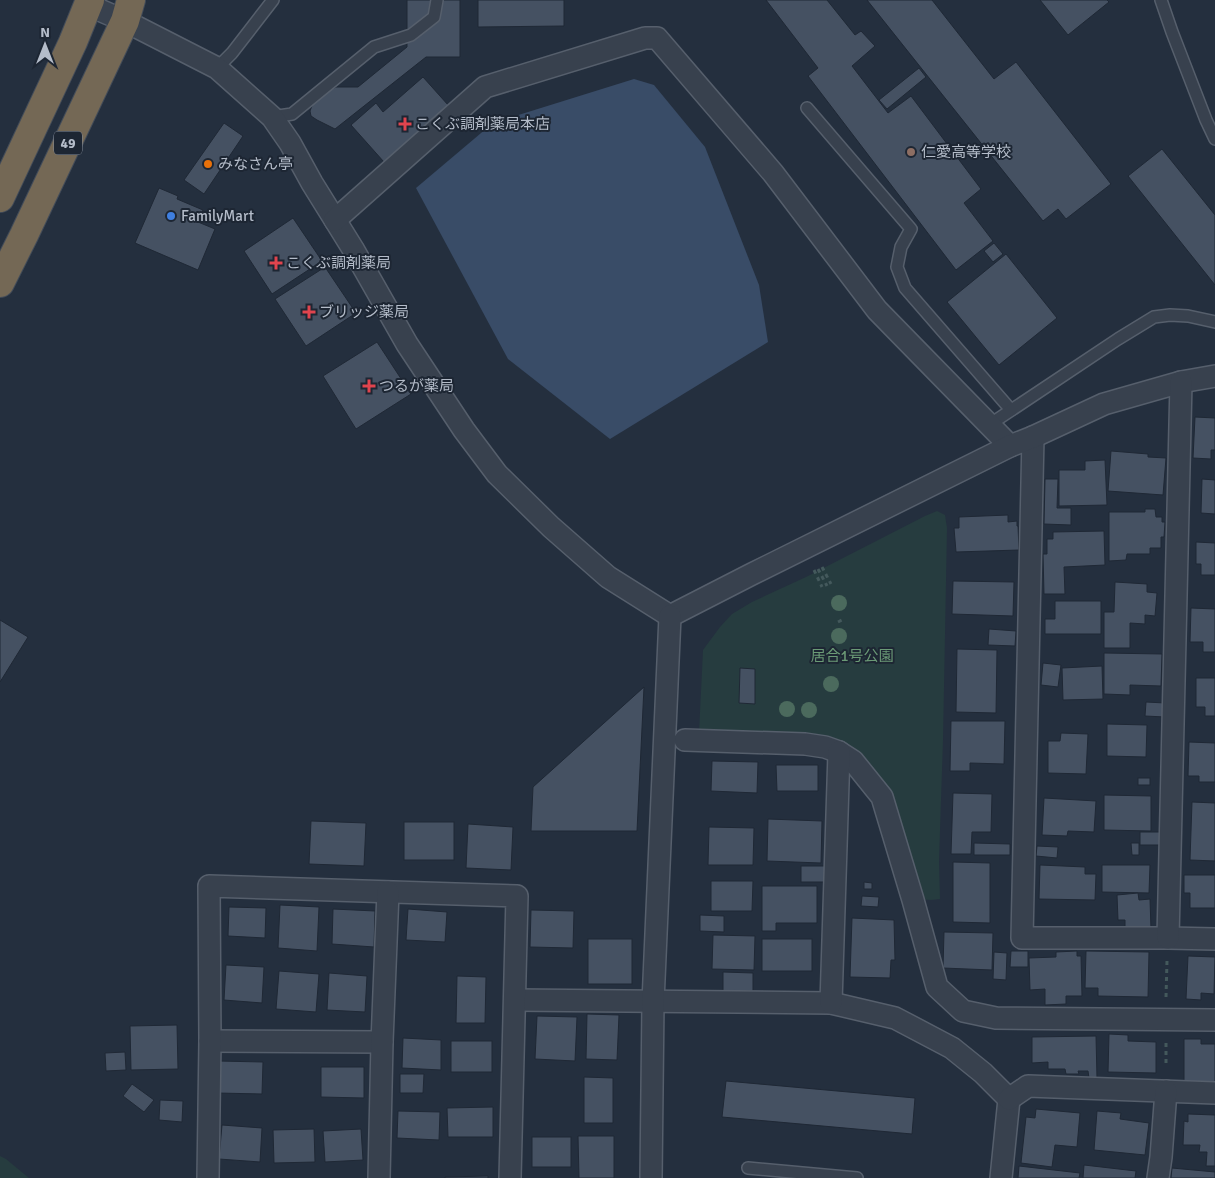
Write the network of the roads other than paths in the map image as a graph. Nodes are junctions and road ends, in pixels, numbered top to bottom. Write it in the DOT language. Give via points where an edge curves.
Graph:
graph roads {
  1 [pos="273,0"];
  2 [pos="437,0"];
  3 [pos="1161,0"];
  4 [pos="88,3"];
  5 [pos="128,10"];
  6 [pos="217,68"];
  7 [pos="807,108"];
  8 [pos="272,116"];
  9 [pos="1215,139"];
  10 [pos="0,198"];
  11 [pos="335,220"];
  12 [pos="0,284"];
  13 [pos="1215,322"];
  14 [pos="1215,376"];
  15 [pos="1181,382"];
  16 [pos="1011,410"];
  17 [pos="989,425"];
  18 [pos="1033,437"];
  19 [pos="1010,446"];
  20 [pos="670,616"];
  21 [pos="685,740"];
  22 [pos="839,752"];
  23 [pos="388,892"];
  24 [pos="1168,938"];
  25 [pos="1215,939"];
  26 [pos="515,1000"];
  27 [pos="653,1002"];
  28 [pos="830,1004"];
  29 [pos="1215,1020"];
  30 [pos="210,1040"];
  31 [pos="382,1042"];
  32 [pos="1166,1091"];
  33 [pos="1215,1093"];
  34 [pos="1009,1099"];
  35 [pos="748,1168"];
  36 [pos="208,1178"];
  37 [pos="379,1178"];
  38 [pos="510,1178"];
  39 [pos="651,1178"];
  40 [pos="857,1178"];
  41 [pos="1001,1178"];
  42 [pos="1158,1178"];
  1 -- 6 [label="lane"];
  2 -- 8 [label="lane" via="434,17 411,35 374,47 292,114"];
  3 -- 9 [label="lane"];
  4 -- 5 [label="street"];
  4 -- 10 [label="highway, 49"];
  5 -- 6 [label="street"];
  5 -- 12 [label="highway, 49"];
  6 -- 8 [label="street"];
  7 -- 16 [label="lane" via="911,229 896,267 905,288"];
  8 -- 11 [label="street"];
  11 -- 17 [label="street" via="485,87 645,38 657,38 773,173 877,310"];
  11 -- 20 [label="street" via="407,344 497,474 608,577"];
  13 -- 16 [label="lane" via="1188,316 1154,317"];
  14 -- 15 [label="street"];
  15 -- 18 [label="street" via="1104,404"];
  15 -- 24 [label="street"];
  16 -- 17 [label="lane"];
  17 -- 19 [label="street"];
  18 -- 19 [label="street"];
  18 -- 24 [label="street" via="1022,938"];
  19 -- 20 [label="street"];
  20 -- 27 [label="street"];
  21 -- 22 [label="street" via="805,744"];
  22 -- 28 [label="street"];
  22 -- 29 [label="street" via="853,761 882,797 937,987 962,1010 996,1018"];
  23 -- 26 [label="street" via="517,896"];
  23 -- 30 [label="street" via="209,886"];
  23 -- 31 [label="street"];
  24 -- 25 [label="street"];
  26 -- 27 [label="street"];
  26 -- 38 [label="street"];
  27 -- 28 [label="street"];
  27 -- 39 [label="street"];
  28 -- 34 [label="street" via="895,1018 952,1048"];
  30 -- 31 [label="street"];
  30 -- 36 [label="street"];
  31 -- 37 [label="street"];
  32 -- 33 [label="street"];
  32 -- 34 [label="street" via="1028,1086"];
  32 -- 42 [label="street"];
  34 -- 41 [label="street"];
  35 -- 40 [label="lane"];
}
